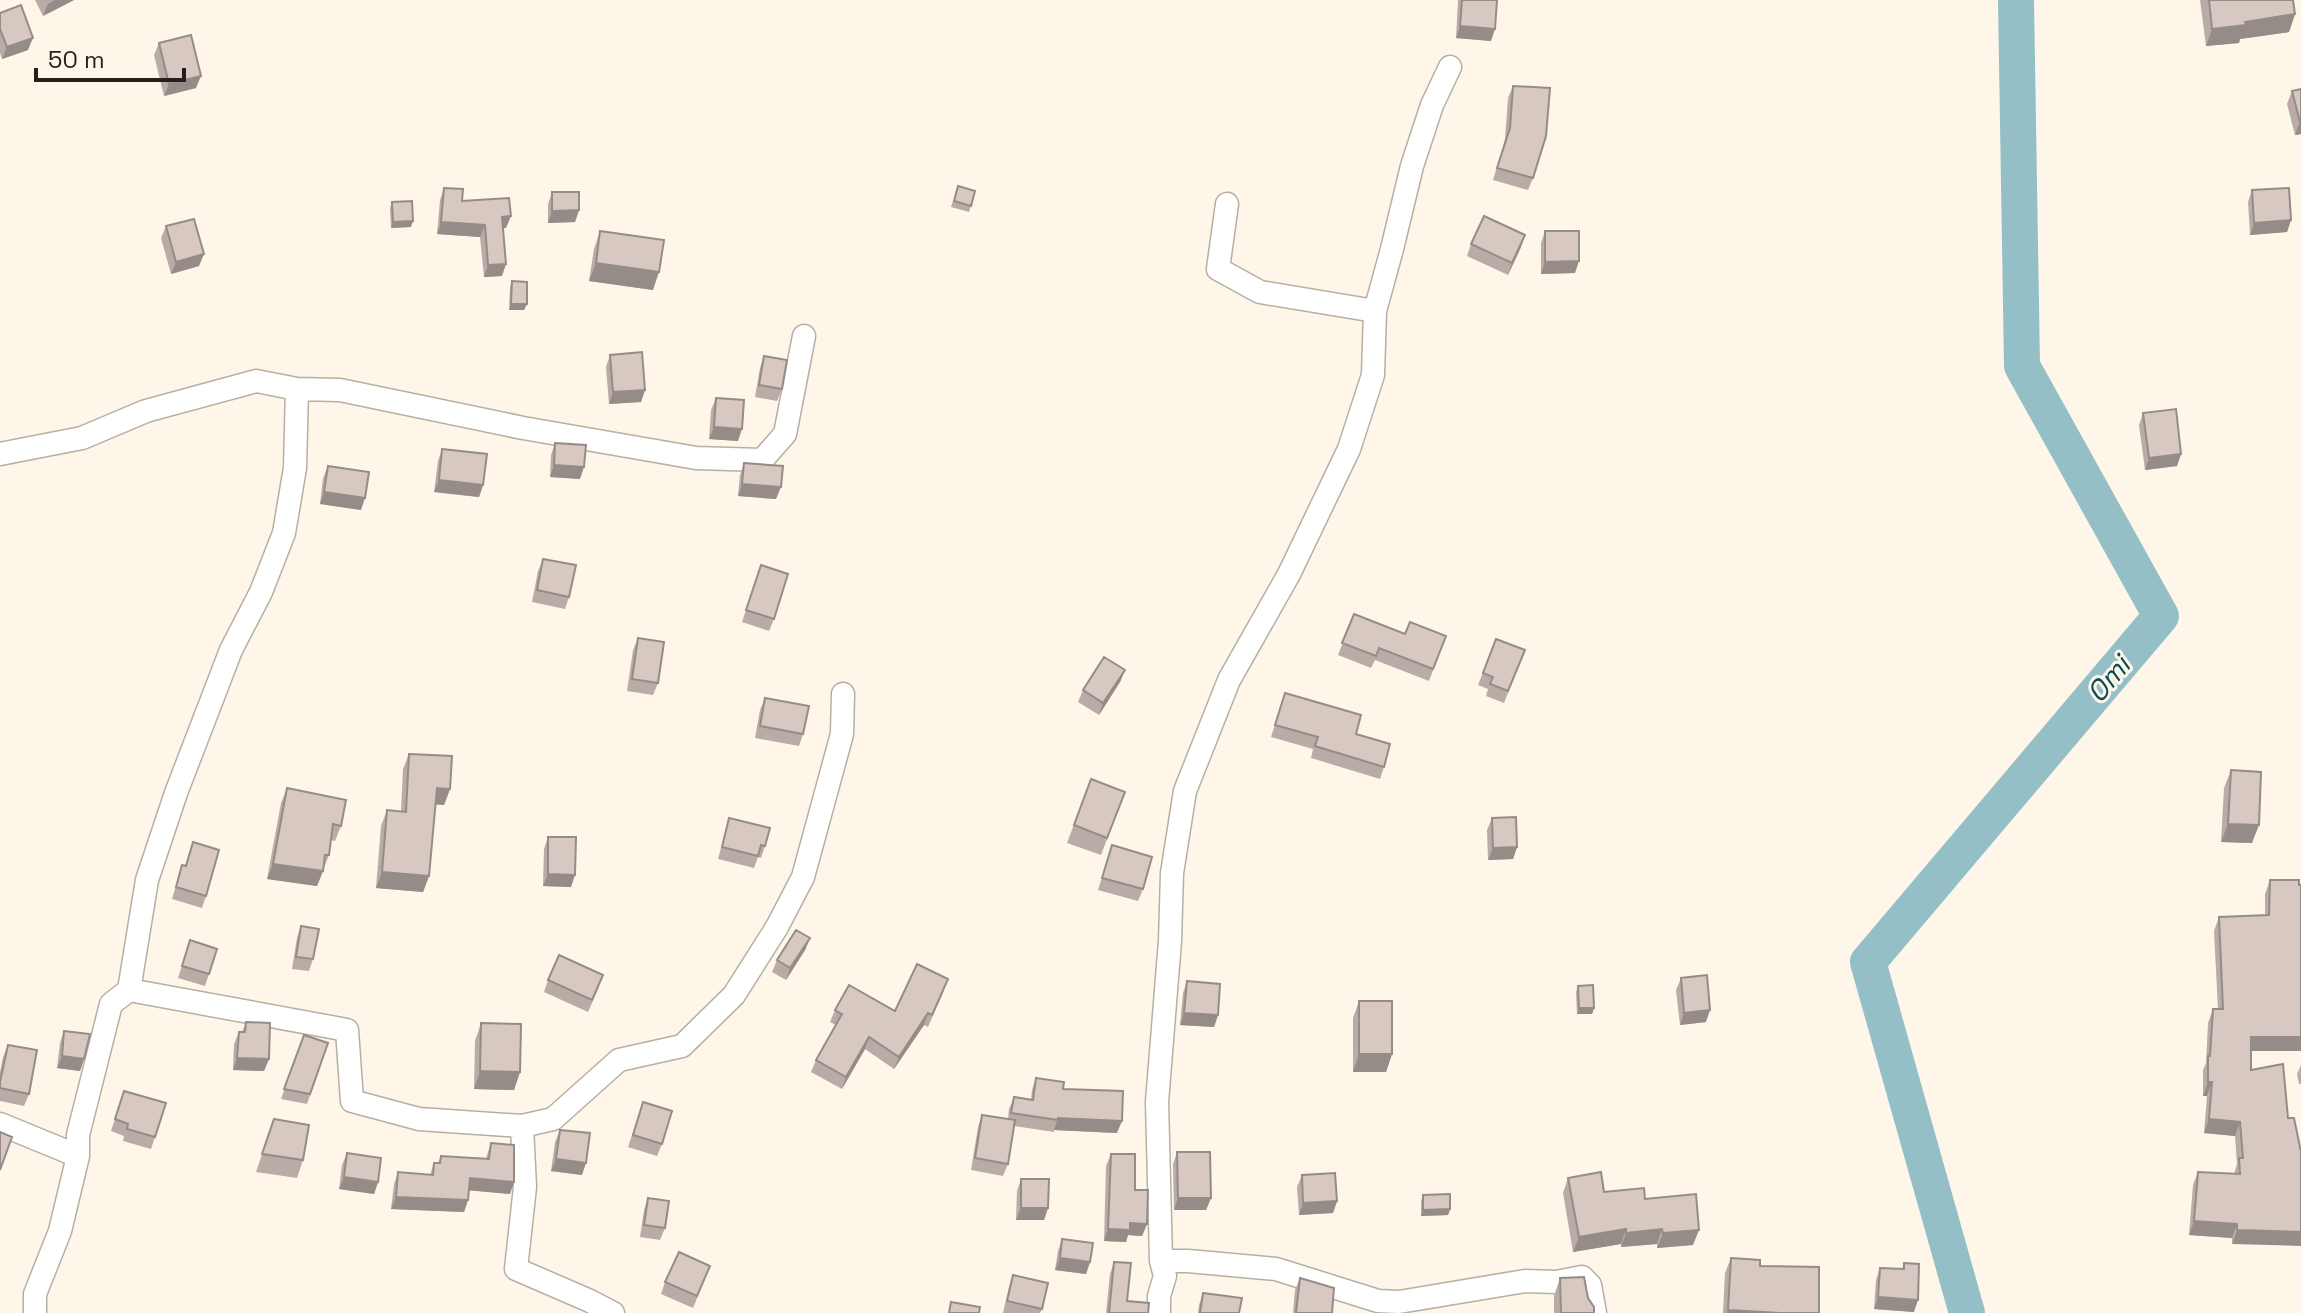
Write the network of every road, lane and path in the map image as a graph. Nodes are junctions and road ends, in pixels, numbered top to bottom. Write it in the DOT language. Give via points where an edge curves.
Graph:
graph roads {
  1 [pos="1450,67"];
  2 [pos="1227,204"];
  3 [pos="1375,311"];
  4 [pos="804,336"];
  5 [pos="297,389"];
  6 [pos="0,454"];
  7 [pos="843,694"];
  8 [pos="129,990"];
  9 [pos="0,1124"];
  10 [pos="522,1126"];
  11 [pos="78,1156"];
  12 [pos="1161,1261"];
  13 [pos="35,1313"];
  14 [pos="613,1313"];
  15 [pos="1159,1313"];
  16 [pos="1595,1313"];
  1 -- 3 [label="street" via="1412,166"];
  2 -- 3 [label="street" via="1218,269 1260,292"];
  3 -- 12 [label="street" via="1373,375 1349,449 1289,574 1229,680 1185,791 1172,873 1157,1102"];
  4 -- 5 [label="street" via="785,434 762,460 696,458 340,390"];
  5 -- 6 [label="street" via="256,381 146,411 82,438"];
  5 -- 8 [label="street" via="295,468 284,533 231,650 171,807 147,880"];
  7 -- 10 [label="street" via="842,734 803,877 734,995 682,1046 619,1060 553,1119"];
  8 -- 10 [label="street" via="347,1030 352,1101 419,1119"];
  8 -- 11 [label="street" via="111,1004 78,1135"];
  9 -- 11 [label="street"];
  10 -- 14 [label="street" via="525,1187 516,1269"];
  11 -- 13 [label="street" via="60,1231 35,1294"];
  12 -- 15 [label="street" via="1165,1276"];
  12 -- 16 [label="street" via="1276,1269 1378,1301 1399,1302 1582,1277 1590,1285"];
}
